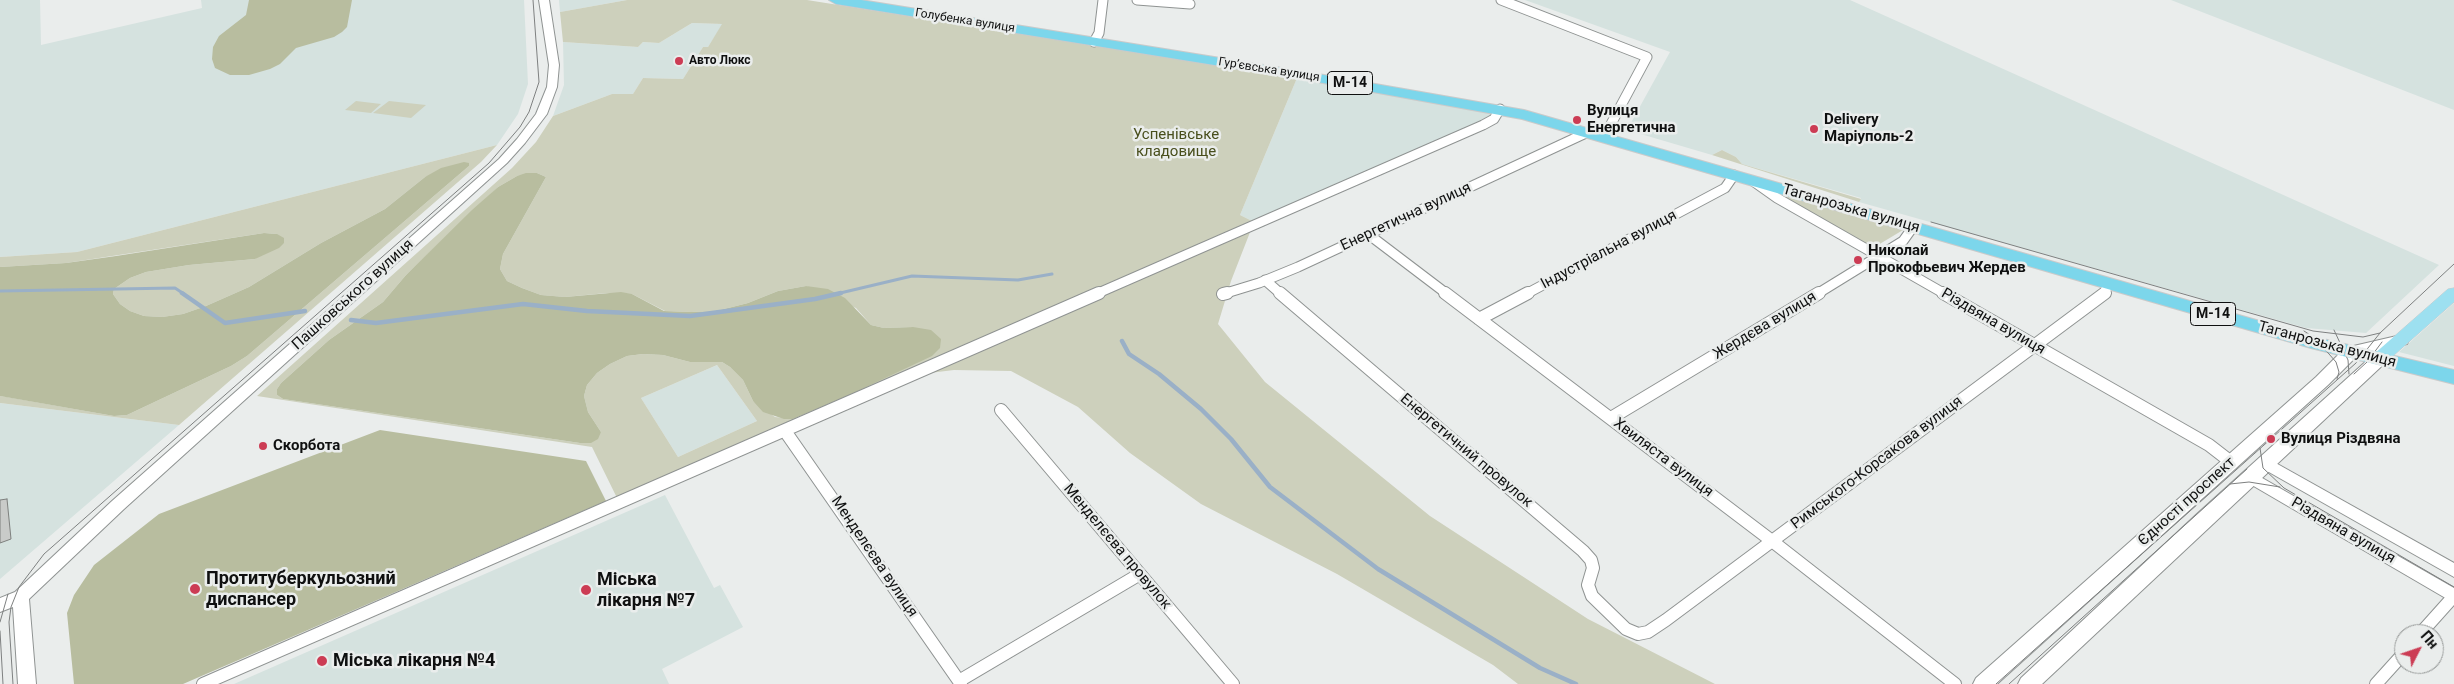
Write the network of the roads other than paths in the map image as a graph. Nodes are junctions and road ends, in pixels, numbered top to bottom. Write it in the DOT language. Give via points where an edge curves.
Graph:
graph roads {
  1 [pos="544,0"];
  2 [pos="836,0"];
  3 [pos="1103,0"];
  4 [pos="1137,0"];
  5 [pos="1501,0"];
  6 [pos="1190,4"];
  7 [pos="1094,42"];
  8 [pos="1500,109"];
  9 [pos="1586,133"];
  10 [pos="1604,138"];
  11 [pos="1734,176"];
  12 [pos="1779,194"];
  13 [pos="1912,227"];
  14 [pos="1368,234"];
  15 [pos="1879,257"];
  16 [pos="1266,280"];
  17 [pos="2108,284"];
  18 [pos="2454,293"];
  19 [pos="1223,294"];
  20 [pos="1479,319"];
  21 [pos="2400,340"];
  22 [pos="2035,346"];
  23 [pos="2351,352"];
  24 [pos="2379,359"];
  25 [pos="2454,377"];
  26 [pos="1001,410"];
  27 [pos="1611,418"];
  28 [pos="785,431"];
  29 [pos="2235,459"];
  30 [pos="2265,463"];
  31 [pos="2250,477"];
  32 [pos="1772,541"];
  33 [pos="72,548"];
  34 [pos="2454,572"];
  35 [pos="1140,574"];
  36 [pos="2454,596"];
  37 [pos="22,597"];
  38 [pos="0,600"];
  39 [pos="0,605"];
  40 [pos="2429,624"];
  41 [pos="1638,634"];
  42 [pos="2394,664"];
  43 [pos="960,682"];
  44 [pos="27,684"];
  45 [pos="203,684"];
  46 [pos="1234,684"];
  47 [pos="1955,684"];
  48 [pos="1983,684"];
  49 [pos="2028,684"];
  50 [pos="2376,684"];
  1 -- 33 [label="street, Пашковського вулиця" via="554,64 552,87 541,114 521,141 503,161"];
  2 -- 7 [label="highway, Голубенка вулиця / М-14"];
  3 -- 7 [label="street" via="1099,33"];
  4 -- 6 [label="street"];
  5 -- 10 [label="street" via="1647,57"];
  7 -- 8 [label="highway, Гур’євська вулиця / М-14"];
  8 -- 9 [label="highway, Гур’євська вулиця / М-14"];
  8 -- 28 [label="street" via="1494,119 1483,125"];
  9 -- 10 [label="highway, Гур’євська вулиця / М-14"];
  9 -- 14 [label="street, Енергетична вулиця"];
  10 -- 11 [label="highway, Таганрозька вулиця / М-14"];
  11 -- 12 [label="highway, Таганрозька вулиця / М-14"];
  11 -- 20 [label="street, Індустріальна вулиця" via="1725,188"];
  12 -- 13 [label="highway, Таганрозька вулиця / М-14"];
  12 -- 15 [label="street, Різдвяна вулиця"];
  13 -- 15 [label="street, Жердєва вулиця" via="1903,240"];
  13 -- 17 [label="highway, Таганрозька вулиця / М-14"];
  14 -- 16 [label="street, Енергетична вулиця"];
  14 -- 20 [label="street, Хвиляста вулиця"];
  15 -- 22 [label="street, Різдвяна вулиця"];
  15 -- 27 [label="street, Жердєва вулиця"];
  16 -- 19 [label="street, Енергетична вулиця"];
  16 -- 41 [label="street, Енергетичний провулок" via="1583,551 1593,568 1588,585 1592,596 1626,629"];
  17 -- 22 [label="street, Римського-Корсакова вулиця" via="2104,294"];
  17 -- 23 [label="highway, Таганрозька вулиця / М-14"];
  18 -- 21 [label="main road, Єдності проспект"];
  20 -- 27 [label="street, Хвиляста вулиця"];
  21 -- 23 [label="main road, Єдності проспект"];
  21 -- 24 [label="main road, Єдності проспект"];
  22 -- 29 [label="street, Різдвяна вулиця"];
  22 -- 32 [label="street, Римського-Корсакова вулиця"];
  23 -- 24 [label="highway, Таганрозька вулиця / М-14"];
  23 -- 29 [label="main road, Єдності проспект"];
  24 -- 25 [label="highway, Таганрозька вулиця / М-14"];
  24 -- 30 [label="main road, Єдності проспект"];
  26 -- 35 [label="street, Менделєєва провулок"];
  27 -- 32 [label="street, Хвиляста вулиця"];
  28 -- 43 [label="street, Менделєєва вулиця"];
  28 -- 45 [label="street"];
  29 -- 30 [label="main road, Різдвяна вулиця"];
  29 -- 31 [label="main road, Різдвяна вулиця"];
  29 -- 48 [label="main road, Єдності проспект"];
  30 -- 31 [label="main road, Єдності проспект"];
  30 -- 34 [label="street, Різдвяна вулиця"];
  31 -- 36 [label="street, Різдвяна вулиця"];
  31 -- 49 [label="main road, Єдності проспект"];
  32 -- 41 [label="street, Римського-Корсакова вулиця" via="1654,629"];
  32 -- 47 [label="street, Хвиляста вулиця"];
  33 -- 37 [label="street, Пашковського вулиця"];
  33 -- 38 [label="street, Пашковського вулиця"];
  35 -- 43 [label="street"];
  35 -- 46 [label="street, Менделєєва провулок"];
  36 -- 40 [label="street"];
  37 -- 39 [label="street"];
  37 -- 44 [label="street"];
  42 -- 50 [label="street"];
}
